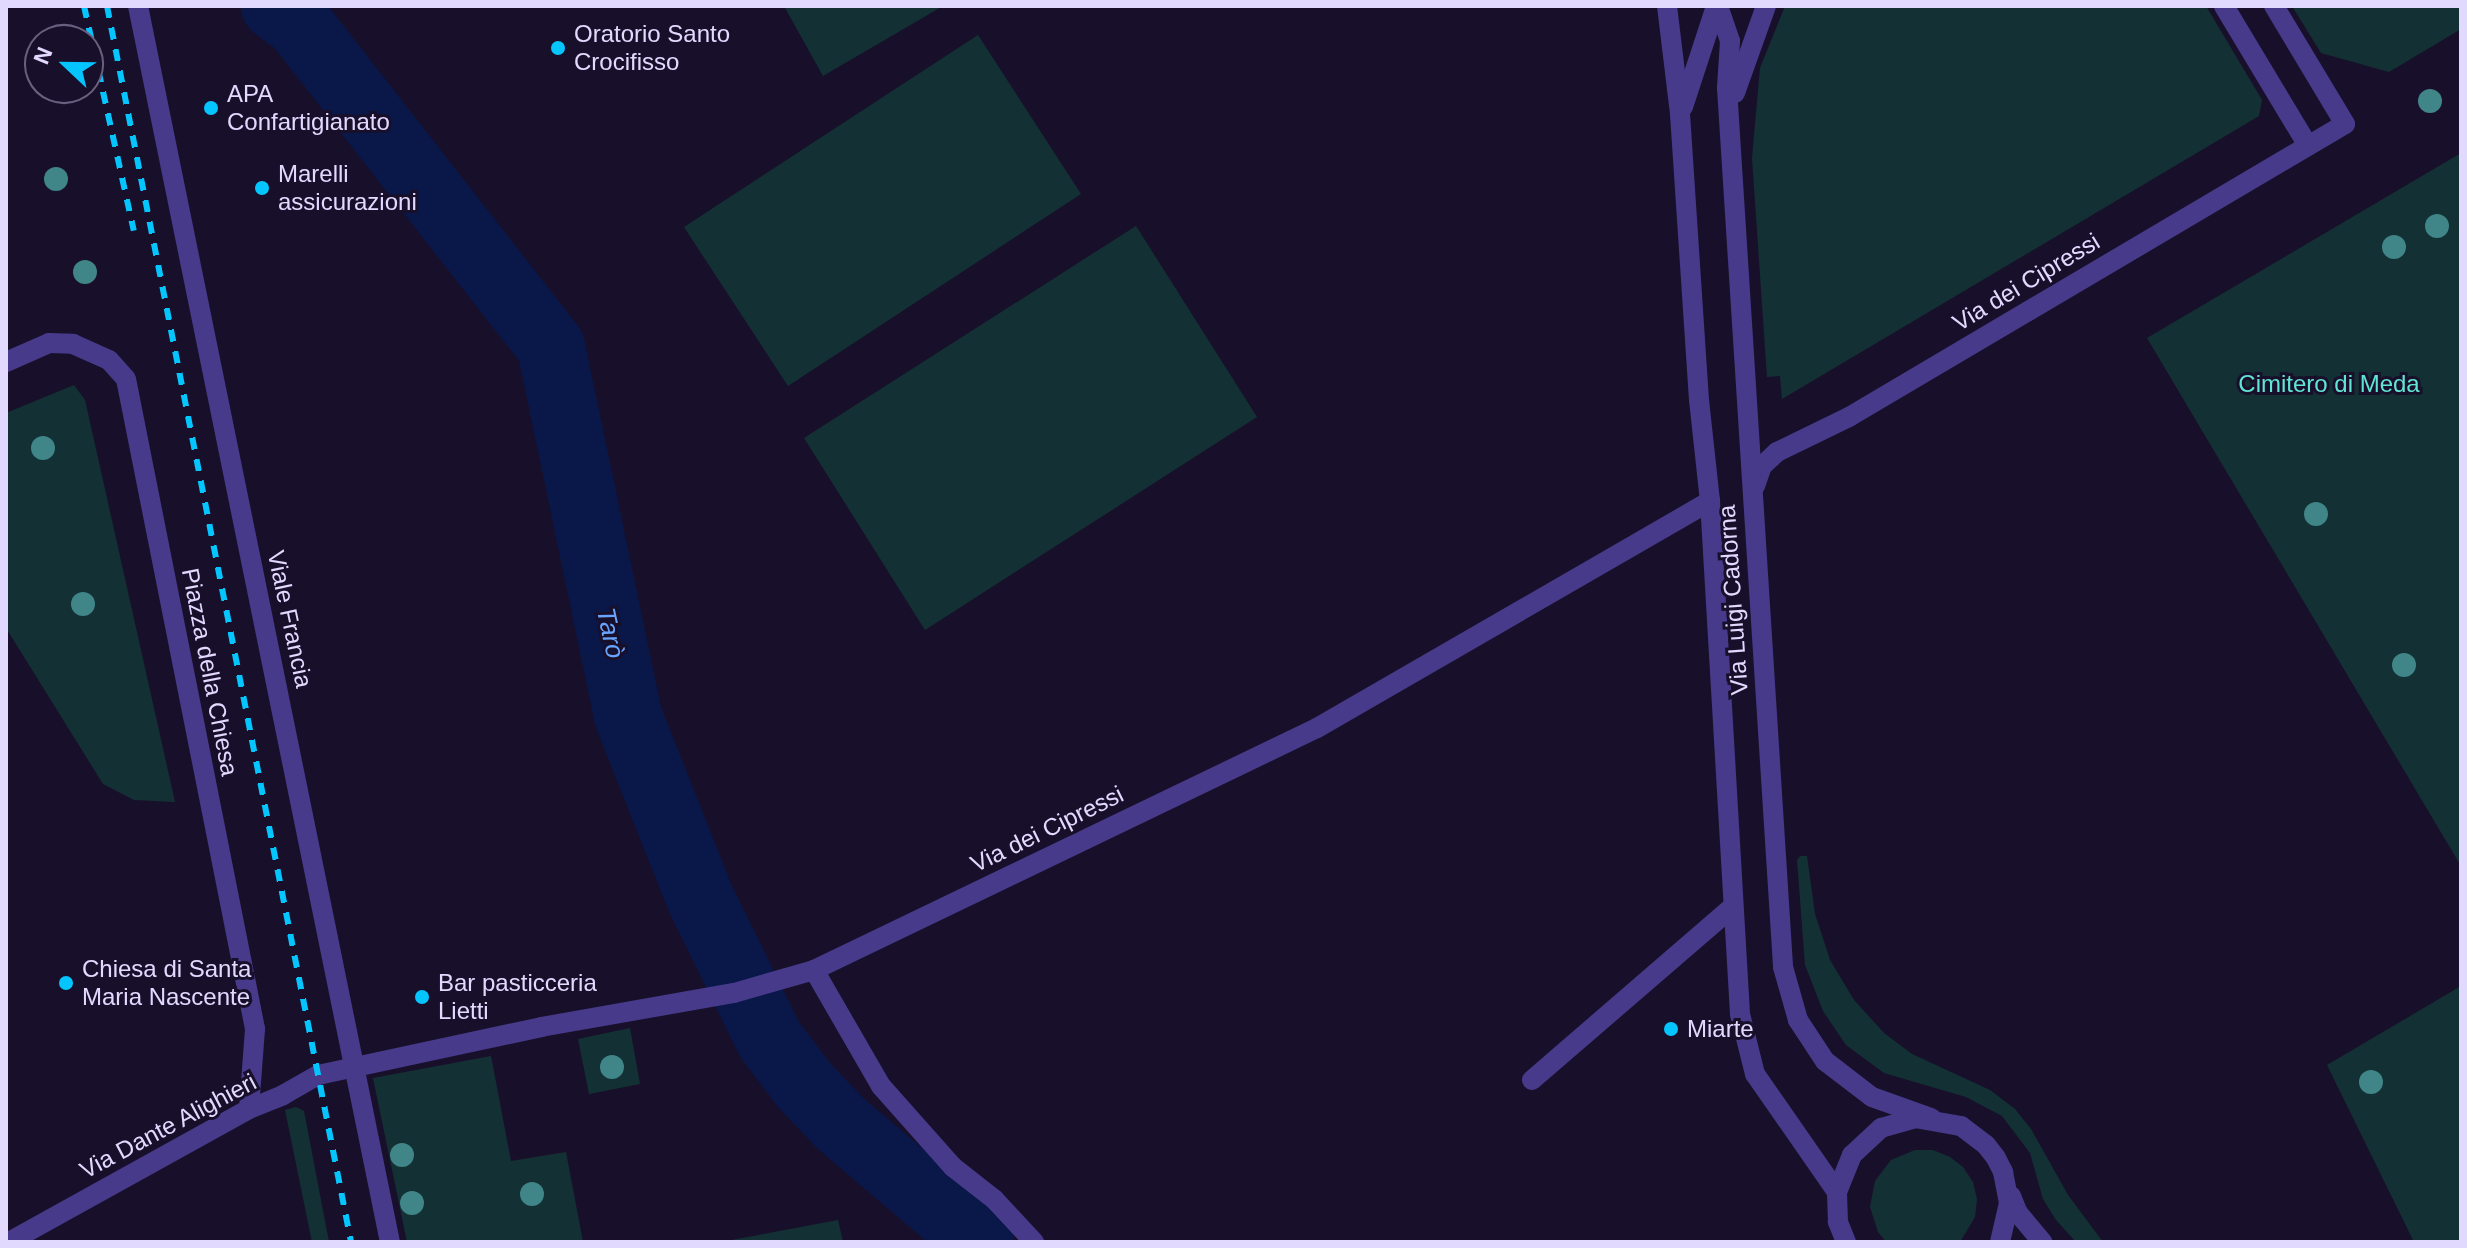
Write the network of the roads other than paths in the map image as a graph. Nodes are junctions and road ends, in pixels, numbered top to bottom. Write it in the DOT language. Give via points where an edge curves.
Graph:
graph roads {
  1 [pos="138,6"];
  2 [pos="1667,6"];
  3 [pos="1717,6"];
  4 [pos="1766,6"];
  5 [pos="2224,6"];
  6 [pos="2274,6"];
  7 [pos="1731,113"];
  8 [pos="1680,114"];
  9 [pos="2308,146"];
  10 [pos="6,362"];
  11 [pos="1753,498"];
  12 [pos="1710,501"];
  13 [pos="1731,908"];
  14 [pos="814,970"];
  15 [pos="355,1070"];
  16 [pos="1532,1080"];
  17 [pos="249,1109"];
  18 [pos="1931,1118"];
  19 [pos="2007,1187"];
  20 [pos="1837,1192"];
  21 [pos="1837,1232"];
  22 [pos="9,1242"];
  23 [pos="390,1242"];
  24 [pos="1034,1242"];
  25 [pos="1846,1242"];
  26 [pos="2000,1242"];
  27 [pos="2042,1242"];
  1 -- 15 [label="street, Viale Francia"];
  2 -- 8 [label="street, Via Luigi Cadorna"];
  3 -- 7 [label="street, Via Luigi Cadorna" via="1729,33"];
  3 -- 8 [label="street, Via Luigi Cadorna"];
  4 -- 7 [label="street"];
  5 -- 9 [label="street"];
  6 -- 9 [label="street, Via dei Cipressi" via="2345,124"];
  7 -- 11 [label="street, Via Luigi Cadorna"];
  8 -- 12 [label="street, Via Luigi Cadorna"];
  9 -- 11 [label="street, Via dei Cipressi" via="1849,417 1777,452 1759,471"];
  10 -- 17 [label="street, Piazza della Chiesa" via="49,343 73,344 109,360 126,379 255,1029"];
  11 -- 18 [label="street, Via Luigi Cadorna" via="1781,943 1789,996 1809,1042 1841,1076 1872,1097"];
  12 -- 13 [label="street, Via Luigi Cadorna"];
  12 -- 14 [label="street, Via dei Cipressi" via="1317,728"];
  13 -- 16 [label="street"];
  13 -- 20 [label="street, Via Luigi Cadorna" via="1740,1014 1755,1074"];
  14 -- 15 [label="street, Via dei Cipressi" via="734,993 541,1027"];
  14 -- 24 [label="street" via="881,1086 953,1167 994,1199"];
  15 -- 17 [label="street, Via Dante Alighieri" via="318,1075"];
  15 -- 23 [label="street, Viale Francia"];
  17 -- 22 [label="street, Via Dante Alighieri"];
  18 -- 19 [label="street, Via Luigi Cadorna" via="1961,1126 1986,1145"];
  18 -- 20 [label="street" via="1900,1121 1865,1140 1852,1155"];
  19 -- 26 [label="street" via="2008,1218"];
  19 -- 27 [label="street, Via Luigi Cadorna" via="2018,1213"];
  20 -- 21 [label="street"];
  21 -- 25 [label="street"];
}
